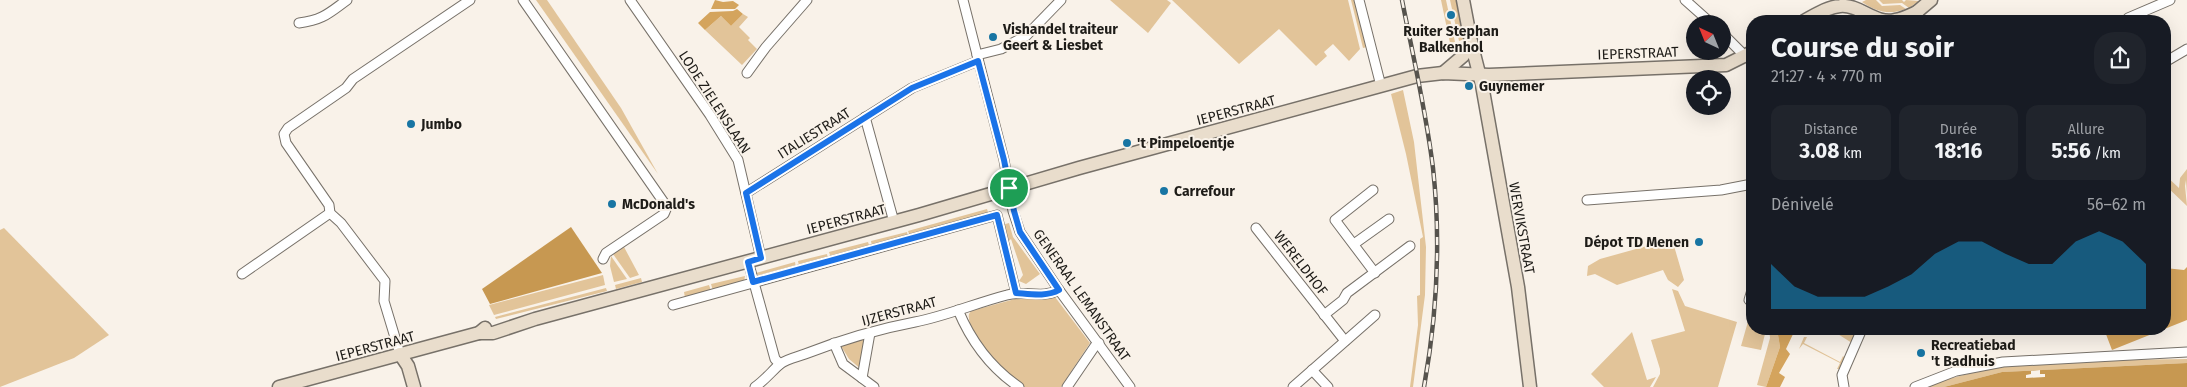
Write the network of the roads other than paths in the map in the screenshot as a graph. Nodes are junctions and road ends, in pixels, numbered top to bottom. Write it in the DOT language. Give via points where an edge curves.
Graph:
graph roads {
  1 [pos="347,0"];
  2 [pos="470,0"];
  3 [pos="523,0"];
  4 [pos="630,0"];
  5 [pos="808,0"];
  6 [pos="962,0"];
  7 [pos="1061,0"];
  8 [pos="1359,0"];
  9 [pos="1463,0"];
  10 [pos="1686,0"];
  11 [pos="1931,0"];
  12 [pos="2170,0"];
  13 [pos="1849,3"];
  14 [pos="1826,4"];
  15 [pos="1917,12"];
  16 [pos="1702,15"];
  17 [pos="1812,15"];
  18 [pos="1869,15"];
  19 [pos="1909,15"];
  20 [pos="1913,15"];
  21 [pos="2135,15"];
  22 [pos="299,23"];
  23 [pos="1731,40"];
  24 [pos="1471,42"];
  25 [pos="2187,49"];
  26 [pos="1746,53"];
  27 [pos="978,58"];
  28 [pos="1746,58"];
  29 [pos="2171,58"];
  30 [pos="747,72"];
  31 [pos="1443,73"];
  32 [pos="1480,75"];
  33 [pos="1382,86"];
  34 [pos="866,117"];
  35 [pos="1746,185"];
  36 [pos="1009,188"];
  37 [pos="1373,190"];
  38 [pos="746,193"];
  39 [pos="1587,200"];
  40 [pos="330,213"];
  41 [pos="1389,219"];
  42 [pos="894,222"];
  43 [pos="1256,228"];
  44 [pos="1354,244"];
  45 [pos="1410,246"];
  46 [pos="761,258"];
  47 [pos="603,259"];
  48 [pos="748,262"];
  49 [pos="1375,273"];
  50 [pos="242,274"];
  51 [pos="753,282"];
  52 [pos="1059,290"];
  53 [pos="1016,293"];
  54 [pos="673,305"];
  55 [pos="958,310"];
  56 [pos="1324,315"];
  57 [pos="1375,315"];
  58 [pos="870,333"];
  59 [pos="1859,335"];
  60 [pos="1344,341"];
  61 [pos="834,343"];
  62 [pos="1099,343"];
  63 [pos="398,351"];
  64 [pos="2187,352"];
  65 [pos="780,364"];
  66 [pos="1312,370"];
  67 [pos="862,378"];
  68 [pos="279,387"];
  69 [pos="410,387"];
  70 [pos="414,387"];
  71 [pos="755,387"];
  72 [pos="874,387"];
  73 [pos="1019,387"];
  74 [pos="1067,387"];
  75 [pos="1130,387"];
  76 [pos="1293,387"];
  77 [pos="1328,387"];
  78 [pos="1530,387"];
  79 [pos="1844,387"];
  80 [pos="1915,387"];
  1 -- 22 [label="street" via="325,17"];
  2 -- 40 [label="street" via="353,79 346,88 284,134 286,144 329,205"];
  3 -- 47 [label="street" via="668,207 664,214"];
  4 -- 38 [label="street, LODE ZIELENSLAAN" via="728,143 738,160"];
  5 -- 30 [label="street"];
  6 -- 27 [label="street, GENERAAL LEMANSTRAAT"];
  7 -- 27 [label="street, ITALIESTRAAT" via="1022,39"];
  8 -- 33 [label="street"];
  9 -- 24 [label="street, WERVIKSTRAAT"];
  10 -- 16 [label="street"];
  11 -- 15 [label="street"];
  12 -- 21 [label="street"];
  13 -- 14 [label="street"];
  13 -- 18 [label="street"];
  14 -- 17 [label="street"];
  15 -- 19 [label="street"];
  15 -- 20 [label="street"];
  23 -- 26 [label="street"];
  24 -- 31 [label="street" via="1463,56"];
  24 -- 32 [label="street, WERVIKSTRAAT"];
  25 -- 29 [label="street"];
  27 -- 34 [label="street, ITALIESTRAAT" via="912,88"];
  27 -- 36 [label="street, GENERAAL LEMANSTRAAT"];
  28 -- 32 [label="street, IEPERSTRAAT" via="1726,65"];
  31 -- 32 [label="street, IEPERSTRAAT"];
  31 -- 33 [label="street, IEPERSTRAAT" via="1416,76"];
  32 -- 78 [label="street, WERVIKSTRAAT" via="1518,287"];
  33 -- 36 [label="street, IEPERSTRAAT"];
  34 -- 38 [label="street, ITALIESTRAAT"];
  34 -- 42 [label="street"];
  35 -- 39 [label="street"];
  36 -- 42 [label="street, IEPERSTRAAT"];
  36 -- 52 [label="street, GENERAAL LEMANSTRAAT" via="1020,232"];
  37 -- 44 [label="street" via="1335,220"];
  38 -- 46 [label="street, LODE ZIELENSLAAN"];
  40 -- 50 [label="street"];
  40 -- 63 [label="street" via="385,281 384,301"];
  41 -- 44 [label="street"];
  42 -- 46 [label="street, IEPERSTRAAT"];
  43 -- 56 [label="street, WERELDHOF"];
  44 -- 49 [label="street"];
  45 -- 49 [label="street, WERELDHOF"];
  46 -- 48 [label="street, IEPERSTRAAT"];
  48 -- 51 [label="street"];
  48 -- 63 [label="street, IEPERSTRAAT" via="493,333 479,333"];
  49 -- 56 [label="street, WERELDHOF"];
  51 -- 53 [label="street" via="997,215"];
  51 -- 54 [label="street"];
  51 -- 65 [label="street" via="774,359"];
  52 -- 53 [label="street, IJZERSTRAAT" via="1054,293"];
  52 -- 62 [label="street, GENERAAL LEMANSTRAAT"];
  53 -- 55 [label="street, IJZERSTRAAT"];
  55 -- 58 [label="street, IJZERSTRAAT"];
  55 -- 73 [label="street" via="988,360 1001,375"];
  56 -- 60 [label="street, WERELDHOF"];
  57 -- 60 [label="street"];
  58 -- 61 [label="street, IJZERSTRAAT"];
  58 -- 67 [label="street"];
  59 -- 79 [label="street" via="1842,375"];
  60 -- 66 [label="street"];
  61 -- 65 [label="street, IJZERSTRAAT"];
  61 -- 67 [label="street" via="843,364"];
  62 -- 74 [label="street"];
  62 -- 75 [label="street, GENERAAL LEMANSTRAAT"];
  63 -- 68 [label="street, IEPERSTRAAT"];
  63 -- 69 [label="street"];
  63 -- 70 [label="street" via="408,366"];
  64 -- 80 [label="street" via="2003,362 1956,371"];
  65 -- 71 [label="street, IJZERSTRAAT"];
  66 -- 76 [label="street"];
  66 -- 77 [label="street"];
  67 -- 72 [label="street"];
}
